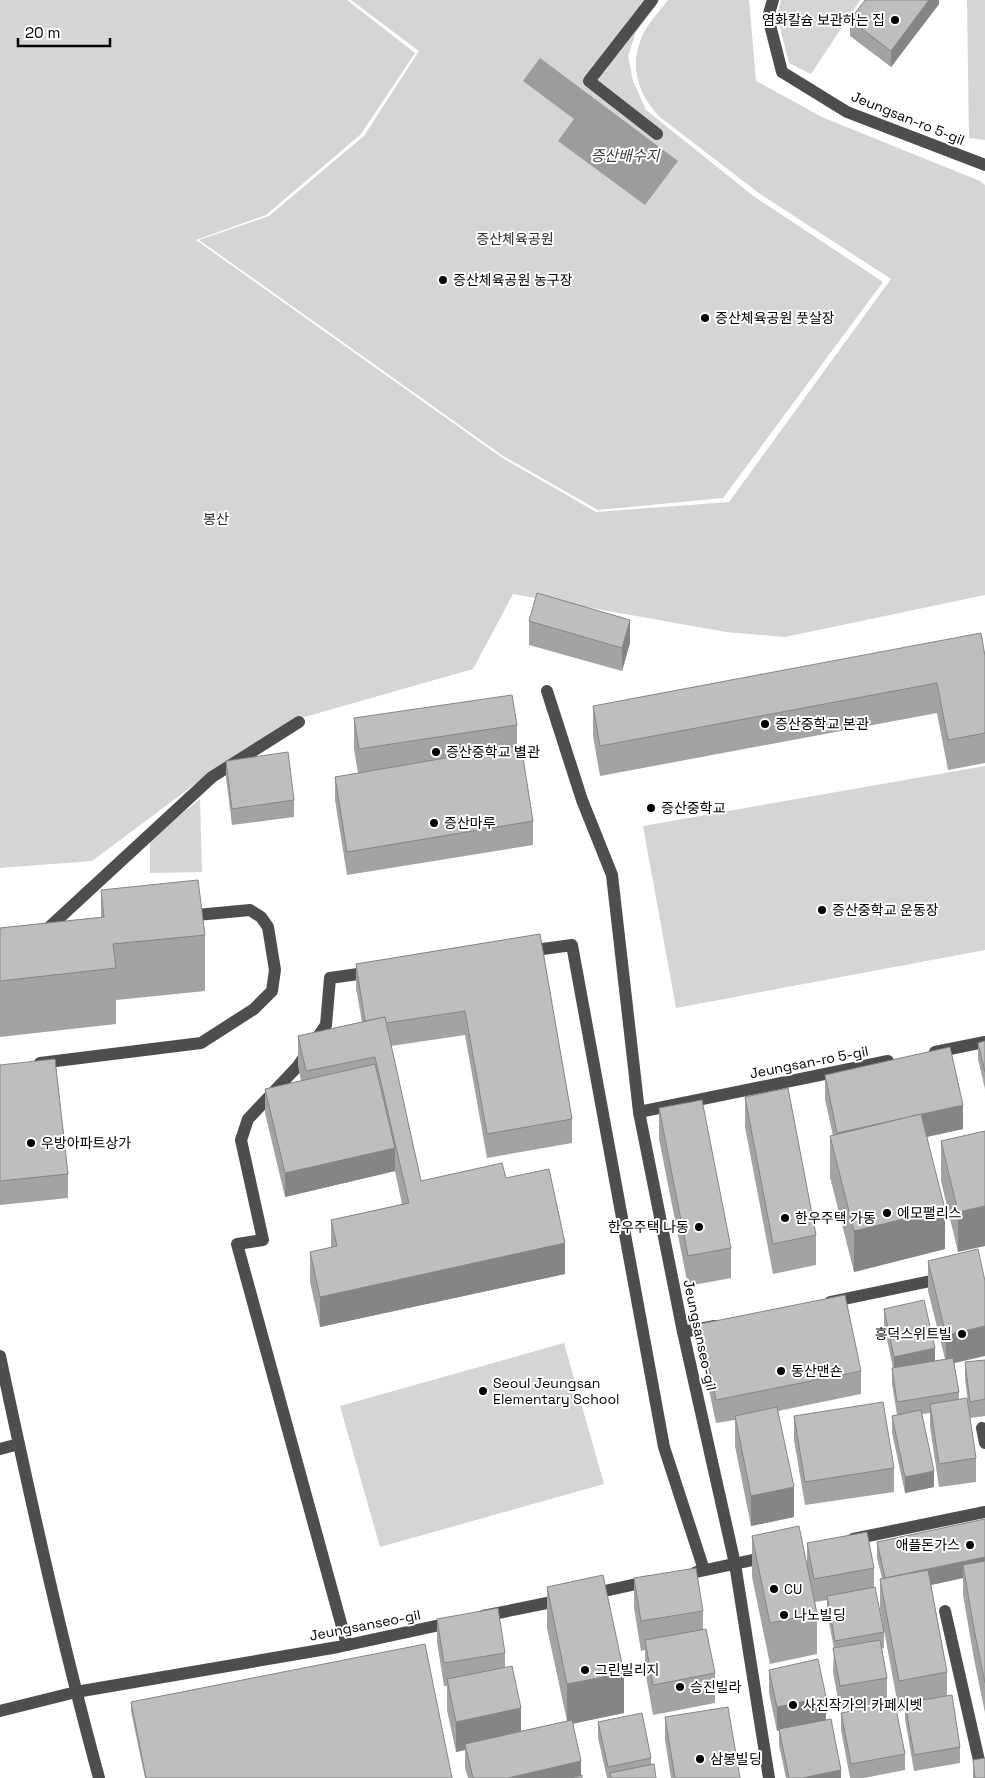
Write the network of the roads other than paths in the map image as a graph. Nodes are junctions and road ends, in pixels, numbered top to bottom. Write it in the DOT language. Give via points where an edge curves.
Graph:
graph roads {
  1 [pos="652,0"];
  2 [pos="773,0"];
  3 [pos="657,134"];
  4 [pos="985,165"];
  5 [pos="547,691"];
  6 [pos="299,722"];
  7 [pos="172,918"];
  8 [pos="30,937"];
  9 [pos="514,953"];
  10 [pos="388,970"];
  11 [pos="985,1042"];
  12 [pos="927,1053"];
  13 [pos="898,1059"];
  14 [pos="29,1064"];
  15 [pos="638,1112"];
  16 [pos="956,1276"];
  17 [pos="820,1304"];
  18 [pos="732,1322"];
  19 [pos="683,1332"];
  20 [pos="0,1356"];
  21 [pos="982,1428"];
  22 [pos="985,1443"];
  23 [pos="19,1444"];
  24 [pos="0,1449"];
  25 [pos="985,1512"];
  26 [pos="841,1542"];
  27 [pos="783,1554"];
  28 [pos="735,1564"];
  29 [pos="704,1570"];
  30 [pos="684,1574"];
  31 [pos="665,1578"];
  32 [pos="945,1611"];
  33 [pos="347,1644"];
  34 [pos="76,1692"];
  35 [pos="0,1711"];
  36 [pos="99,1778"];
  37 [pos="769,1778"];
  38 [pos="982,1778"];
  1 -- 3 [label="street" via="589,81"];
  2 -- 4 [label="street, Jeungsan-ro 5-gil" via="768,17 782,72 847,112"];
  5 -- 15 [label="street, Jeungsanseo-gil" via="582,800 612,875"];
  6 -- 8 [label="street" via="212,777 39,937"];
  7 -- 14 [label="street" via="250,910 261,917 268,927 275,970 272,992 254,1009 201,1043"];
  9 -- 29 [label="street" via="572,945 664,1447"];
  10 -- 33 [label="street" via="330,978 326,1025 298,1066 248,1119 241,1140 263,1240 237,1244"];
  11 -- 12 [label="street"];
  13 -- 15 [label="street, Jeungsan-ro 5-gil"];
  15 -- 19 [label="street, Jeungsanseo-gil"];
  16 -- 17 [label="street"];
  18 -- 19 [label="street"];
  19 -- 28 [label="street, Jeungsanseo-gil"];
  20 -- 23 [label="street"];
  21 -- 22 [label="street"];
  23 -- 24 [label="street"];
  23 -- 34 [label="street"];
  25 -- 26 [label="street"];
  27 -- 28 [label="street"];
  28 -- 29 [label="street"];
  28 -- 37 [label="street, Jeungsanseo-gil"];
  29 -- 30 [label="street"];
  31 -- 33 [label="street, Jeungsanseo-gil"];
  32 -- 38 [label="street"];
  33 -- 34 [label="street, Jeungsanseo-gil"];
  34 -- 35 [label="street, Jeungsanseo-gil"];
  34 -- 36 [label="street"];
}
